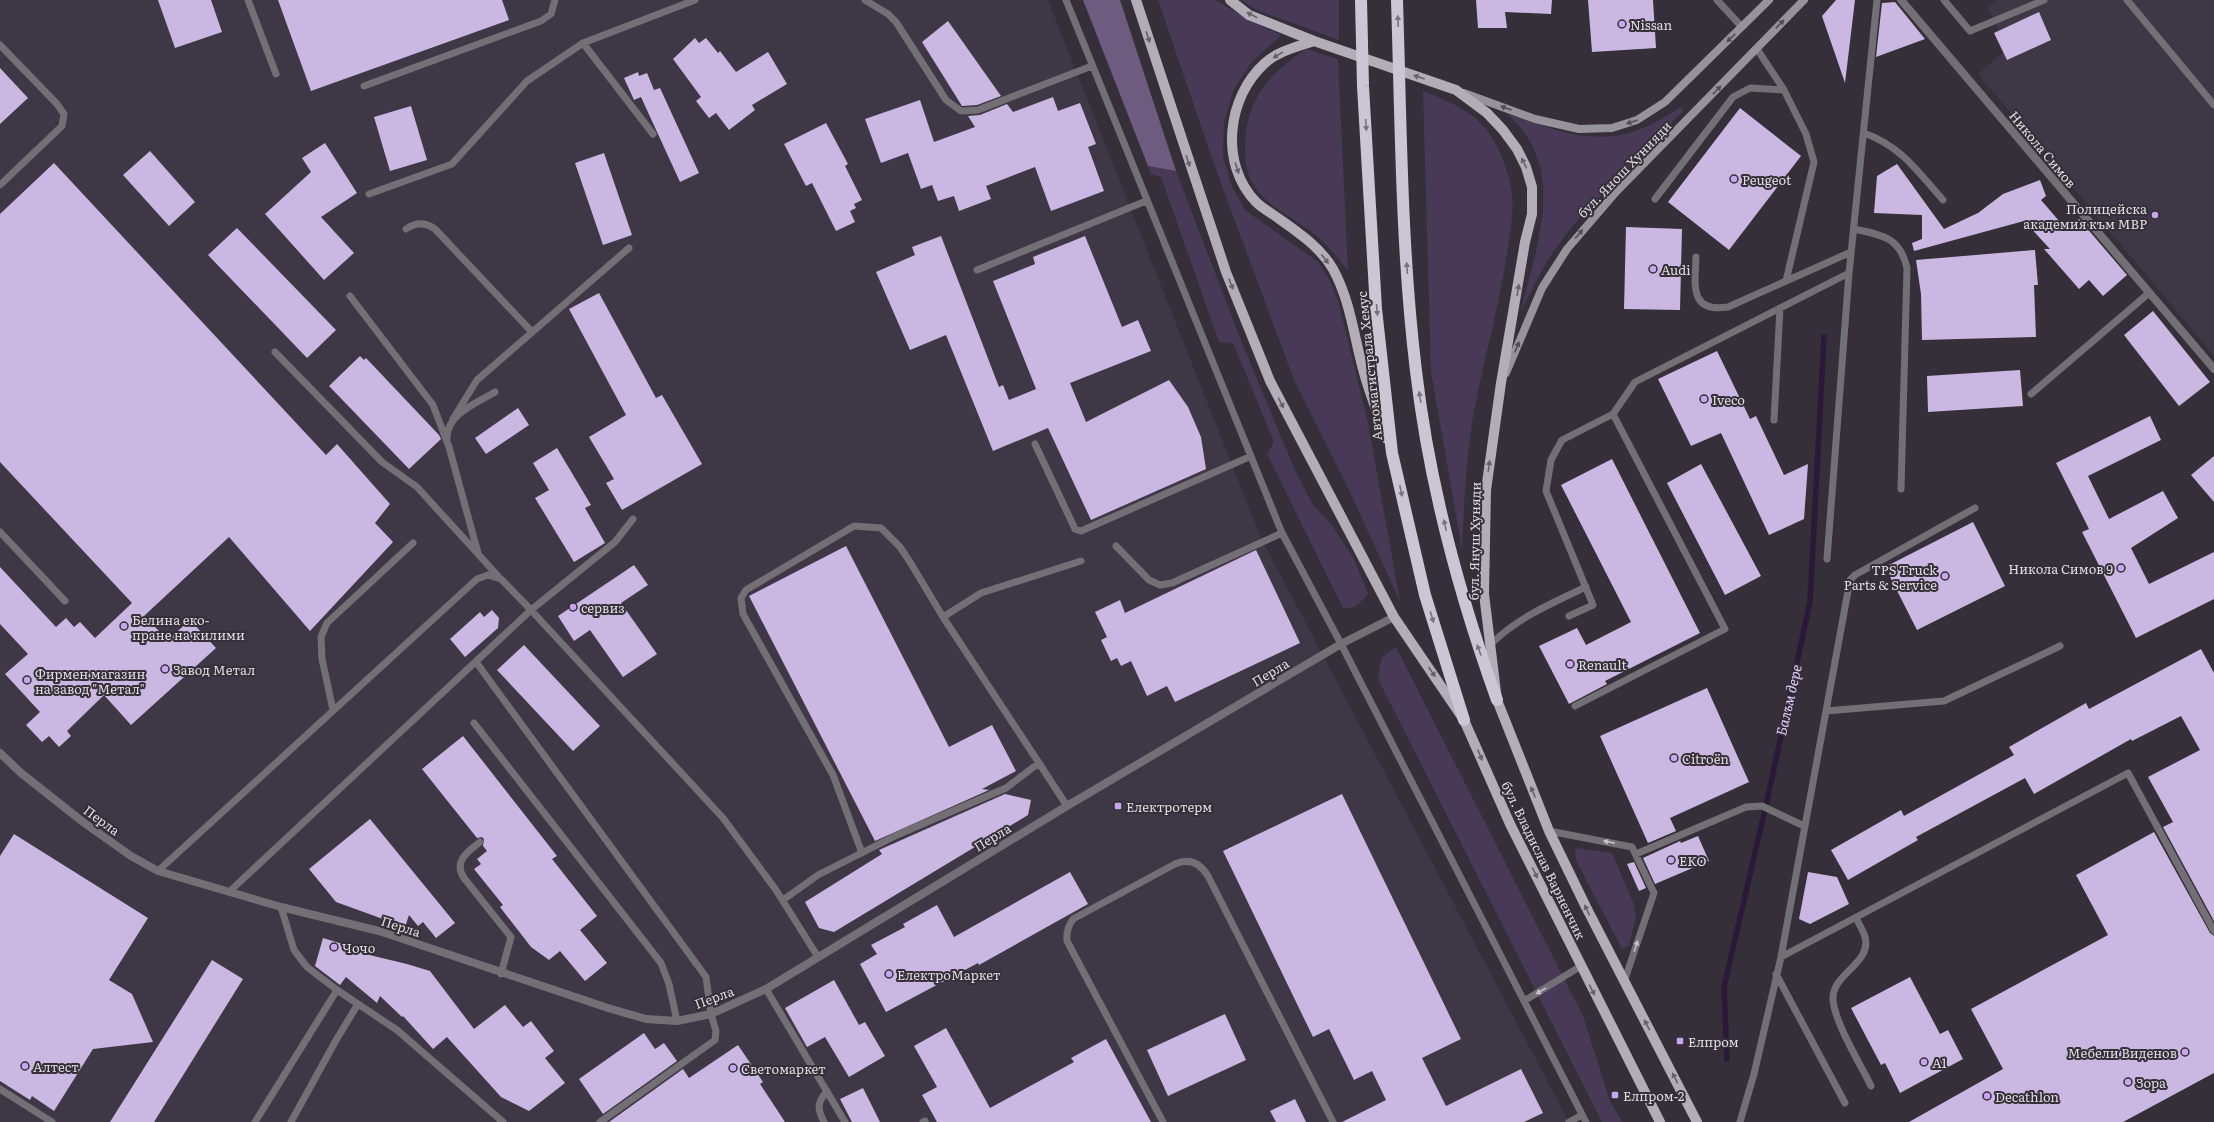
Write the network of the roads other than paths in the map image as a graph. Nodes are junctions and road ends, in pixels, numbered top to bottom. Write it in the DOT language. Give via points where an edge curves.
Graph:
graph roads {
  1 [pos="248,0"];
  2 [pos="555,0"];
  3 [pos="695,0"];
  4 [pos="865,0"];
  5 [pos="1066,0"];
  6 [pos="1136,0"];
  7 [pos="1230,0"];
  8 [pos="1397,0"];
  9 [pos="1717,0"];
  10 [pos="1769,0"];
  11 [pos="1804,0"];
  12 [pos="1877,0"];
  13 [pos="1901,0"];
  14 [pos="1944,0"];
  15 [pos="2044,0"];
  16 [pos="2127,0"];
  17 [pos="1359,3"];
  18 [pos="1742,27"];
  19 [pos="1314,41"];
  20 [pos="583,43"];
  21 [pos="0,45"];
  22 [pos="1757,49"];
  23 [pos="1092,66"];
  24 [pos="276,74"];
  25 [pos="364,86"];
  26 [pos="1456,90"];
  27 [pos="1784,90"];
  28 [pos="2214,105"];
  29 [pos="1864,133"];
  30 [pos="653,134"];
  31 [pos="0,185"];
  32 [pos="369,194"];
  33 [pos="1655,199"];
  34 [pos="1943,200"];
  35 [pos="1146,201"];
  36 [pos="406,229"];
  37 [pos="1854,229"];
  38 [pos="629,248"];
  39 [pos="1851,252"];
  40 [pos="1696,257"];
  41 [pos="977,270"];
  42 [pos="1849,273"];
  43 [pos="1786,281"];
  44 [pos="2149,293"];
  45 [pos="350,296"];
  46 [pos="1780,308"];
  47 [pos="532,332"];
  48 [pos="275,352"];
  49 [pos="2214,369"];
  50 [pos="1501,383"];
  51 [pos="495,392"];
  52 [pos="2031,394"];
  53 [pos="1613,414"];
  54 [pos="453,419"];
  55 [pos="1774,420"];
  56 [pos="1035,444"];
  57 [pos="449,447"];
  58 [pos="1392,453"];
  59 [pos="1249,457"];
  60 [pos="1901,489"];
  61 [pos="1975,508"];
  62 [pos="633,519"];
  63 [pos="0,532"];
  64 [pos="1282,534"];
  65 [pos="413,543"];
  66 [pos="1116,546"];
  67 [pos="478,556"];
  68 [pos="1827,560"];
  69 [pos="1081,561"];
  70 [pos="501,580"];
  71 [pos="1586,587"];
  72 [pos="66,601"];
  73 [pos="531,610"];
  74 [pos="1569,616"];
  75 [pos="943,617"];
  76 [pos="1394,617"];
  77 [pos="1492,643"];
  78 [pos="1341,644"];
  79 [pos="2060,646"];
  80 [pos="476,662"];
  81 [pos="1497,700"];
  82 [pos="1575,706"];
  83 [pos="333,710"];
  84 [pos="1826,711"];
  85 [pos="1464,720"];
  86 [pos="474,723"];
  87 [pos="0,753"];
  88 [pos="1039,763"];
  89 [pos="1067,806"];
  90 [pos="1804,826"];
  91 [pos="1550,831"];
  92 [pos="480,842"];
  93 [pos="862,853"];
  94 [pos="1636,854"];
  95 [pos="158,870"];
  96 [pos="229,892"];
  97 [pos="783,900"];
  98 [pos="281,907"];
  99 [pos="1856,917"];
  100 [pos="2214,931"];
  101 [pos="1781,956"];
  102 [pos="818,957"];
  103 [pos="1581,966"];
  104 [pos="501,974"];
  105 [pos="1776,974"];
  106 [pos="1624,983"];
  107 [pos="766,989"];
  108 [pos="336,990"];
  109 [pos="1524,1001"];
  110 [pos="358,1004"];
  111 [pos="711,1014"];
  112 [pos="677,1021"];
  113 [pos="1872,1086"];
  114 [pos="0,1090"];
  115 [pos="827,1091"];
  116 [pos="1845,1103"];
  117 [pos="1582,1115"];
  118 [pos="293,1121"];
  119 [pos="52,1122"];
  120 [pos="255,1122"];
  121 [pos="503,1122"];
  122 [pos="600,1122"];
  123 [pos="824,1122"];
  124 [pos="845,1122"];
  125 [pos="1163,1122"];
  126 [pos="1333,1122"];
  127 [pos="1569,1122"];
  128 [pos="1586,1122"];
  129 [pos="1660,1122"];
  130 [pos="1697,1122"];
  131 [pos="1740,1122"];
  1 -- 24 [label="lane"];
  2 -- 25 [label="lane" via="551,14 541,21"];
  3 -- 20 [label="lane"];
  4 -- 23 [label="lane" via="892,18 946,100 960,111 978,110"];
  5 -- 23 [label="lane"];
  6 -- 76 [label="main road, бул. Владислав Варненчик, one-way" via="1226,272 1270,381"];
  19 -- 7 [label="main road, бул. Януш Хуняди, one-way" via="1249,15"];
  81 -- 8 [label="highway, one-way" via="1472,630 1448,540 1425,433 1416,371 1410,303"];
  9 -- 18 [label="lane"];
  10 -- 18 [label="street, бул. Янош Хунияди"];
  22 -- 11 [label="street, бул. Янош Хунияди, one-way"];
  12 -- 29 [label="lane"];
  13 -- 44 [label="street, Никола Симов"];
  14 -- 15 [label="lane" via="1970,31"];
  16 -- 28 [label="lane"];
  17 -- 58 [label="highway, Автомагистрала Хемус, one-way" via="1376,309"];
  18 -- 26 [label="street, бул. Янош Хунияди, one-way" via="1665,102 1637,120 1612,128 1579,129 1542,120"];
  26 -- 19 [label="main road, бул. Януш Хуняди, one-way"];
  19 -- 58 [label="main road, one-way" via="1282,52 1265,63 1242,91 1235,109 1233,154 1237,170 1256,202 1305,238 1320,253 1340,284 1347,298 1364,374"];
  20 -- 30 [label="lane"];
  20 -- 32 [label="lane" via="527,81 452,164"];
  21 -- 31 [label="lane" via="64,114 62,126"];
  22 -- 27 [label="lane"];
  50 -- 22 [label="street, бул. Янош Хунияди, one-way" via="1542,288 1567,249 1616,192"];
  23 -- 35 [label="lane"];
  50 -- 26 [label="main road, бул. Януш Хуняди, one-way" via="1532,214 1532,187 1526,167 1503,130 1487,113"];
  27 -- 33 [label="lane" via="1750,88 1733,97"];
  27 -- 43 [label="lane" via="1806,134 1814,162"];
  29 -- 34 [label="lane" via="1881,139 1895,148"];
  29 -- 37 [label="lane"];
  35 -- 41 [label="lane"];
  35 -- 59 [label="lane"];
  36 -- 47 [label="lane" via="424,223 435,229"];
  37 -- 39 [label="lane"];
  37 -- 60 [label="lane" via="1881,235 1893,241 1904,254 1907,268"];
  38 -- 47 [label="lane"];
  39 -- 42 [label="lane"];
  39 -- 43 [label="lane"];
  40 -- 43 [label="lane" via="1695,294 1707,307 1728,307"];
  42 -- 46 [label="lane"];
  42 -- 68 [label="lane"];
  44 -- 49 [label="street, Никола Симов"];
  44 -- 52 [label="lane"];
  45 -- 57 [label="lane" via="433,405"];
  46 -- 53 [label="lane" via="1635,382"];
  46 -- 55 [label="lane"];
  47 -- 54 [label="lane" via="477,380"];
  48 -- 67 [label="lane" via="382,462 417,487"];
  77 -- 50 [label="main road, бул. Януш Хуняди, one-way" via="1484,594 1486,497"];
  51 -- 54 [label="lane"];
  53 -- 71 [label="lane" via="1562,440 1550,460 1546,491"];
  53 -- 82 [label="lane" via="1725,629"];
  54 -- 57 [label="lane" via="447,433"];
  56 -- 59 [label="lane" via="1075,530 1080,531"];
  57 -- 67 [label="lane"];
  58 -- 85 [label="highway, Автомагистрала Хемус, one-way" via="1425,595"];
  59 -- 64 [label="lane"];
  61 -- 84 [label="lane" via="1850,580"];
  62 -- 73 [label="lane" via="615,542"];
  63 -- 72 [label="lane"];
  64 -- 66 [label="lane" via="1172,583 1160,585 1148,580"];
  64 -- 78 [label="lane"];
  65 -- 83 [label="lane" via="327,623 321,637 322,659"];
  67 -- 70 [label="lane"];
  69 -- 75 [label="lane" via="981,594"];
  70 -- 73 [label="lane"];
  70 -- 83 [label="lane" via="488,574 477,579"];
  71 -- 74 [label="lane" via="1593,605"];
  71 -- 77 [label="lane" via="1532,613 1508,628"];
  73 -- 80 [label="lane"];
  73 -- 97 [label="lane" via="723,818"];
  75 -- 88 [label="lane"];
  75 -- 93 [label="lane" via="900,547 881,528 854,526 746,590 741,598 743,614 833,775"];
  76 -- 78 [label="street, Перла"];
  76 -- 85 [label="main road, бул. Владислав Варненчик, one-way"];
  77 -- 81 [label="main road, бул. Януш Хуняди"];
  78 -- 89 [label="street, Перла"];
  78 -- 109 [label="lane"];
  79 -- 84 [label="lane" via="1944,701"];
  80 -- 96 [label="lane"];
  80 -- 111 [label="lane" via="701,969 706,977"];
  91 -- 81 [label="main road, бул. Владислав Варненчик, one-way"];
  83 -- 95 [label="lane"];
  84 -- 90 [label="lane"];
  85 -- 103 [label="main road, бул. Владислав Варненчик, one-way" via="1510,824"];
  86 -- 112 [label="lane" via="661,963 669,984"];
  87 -- 95 [label="street, Перла" via="71,813 131,856"];
  88 -- 89 [label="lane"];
  88 -- 93 [label="lane" via="1006,788 897,834"];
  89 -- 102 [label="street, Перла"];
  90 -- 94 [label="lane" via="1762,806 1746,807"];
  90 -- 101 [label="lane"];
  94 -- 91 [label="lane, one-way" via="1632,847"];
  106 -- 91 [label="main road, бул. Владислав Варненчик, one-way"];
  92 -- 104 [label="lane" via="462,857 460,868 464,878 511,937"];
  93 -- 97 [label="lane" via="818,875"];
  106 -- 94 [label="lane, one-way" via="1654,893"];
  95 -- 96 [label="street, Перла"];
  96 -- 98 [label="street, Перла"];
  97 -- 102 [label="lane"];
  98 -- 104 [label="street, Перла" via="379,931"];
  98 -- 108 [label="lane" via="294,950 307,967"];
  99 -- 100 [label="lane" via="2128,773"];
  99 -- 101 [label="lane"];
  99 -- 113 [label="lane" via="1865,938 1864,951 1856,964 1835,985 1833,999 1835,1013"];
  101 -- 105 [label="lane"];
  102 -- 107 [label="street, Перла"];
  103 -- 109 [label="lane, one-way"];
  103 -- 129 [label="main road, бул. Владислав Варненчик, one-way"];
  104 -- 112 [label="street, Перла" via="646,1019"];
  105 -- 116 [label="lane"];
  105 -- 131 [label="lane" via="1754,1074"];
  130 -- 106 [label="main road, бул. Владислав Варненчик, one-way"];
  107 -- 111 [label="street, Перла"];
  107 -- 115 [label="lane"];
  108 -- 110 [label="lane"];
  108 -- 120 [label="lane"];
  109 -- 117 [label="lane"];
  110 -- 118 [label="lane"];
  110 -- 121 [label="lane" via="397,1030"];
  111 -- 112 [label="street, Перла"];
  111 -- 122 [label="lane" via="716,1031 715,1040 711,1044"];
  114 -- 119 [label="lane"];
  115 -- 123 [label="lane" via="817,1108"];
  115 -- 124 [label="lane"];
  117 -- 127 [label="lane"];
  117 -- 128 [label="lane"];
  125 -- 126 [label="lane" via="1066,935 1073,920 1174,864 1185,861 1199,865 1208,876"];
}
